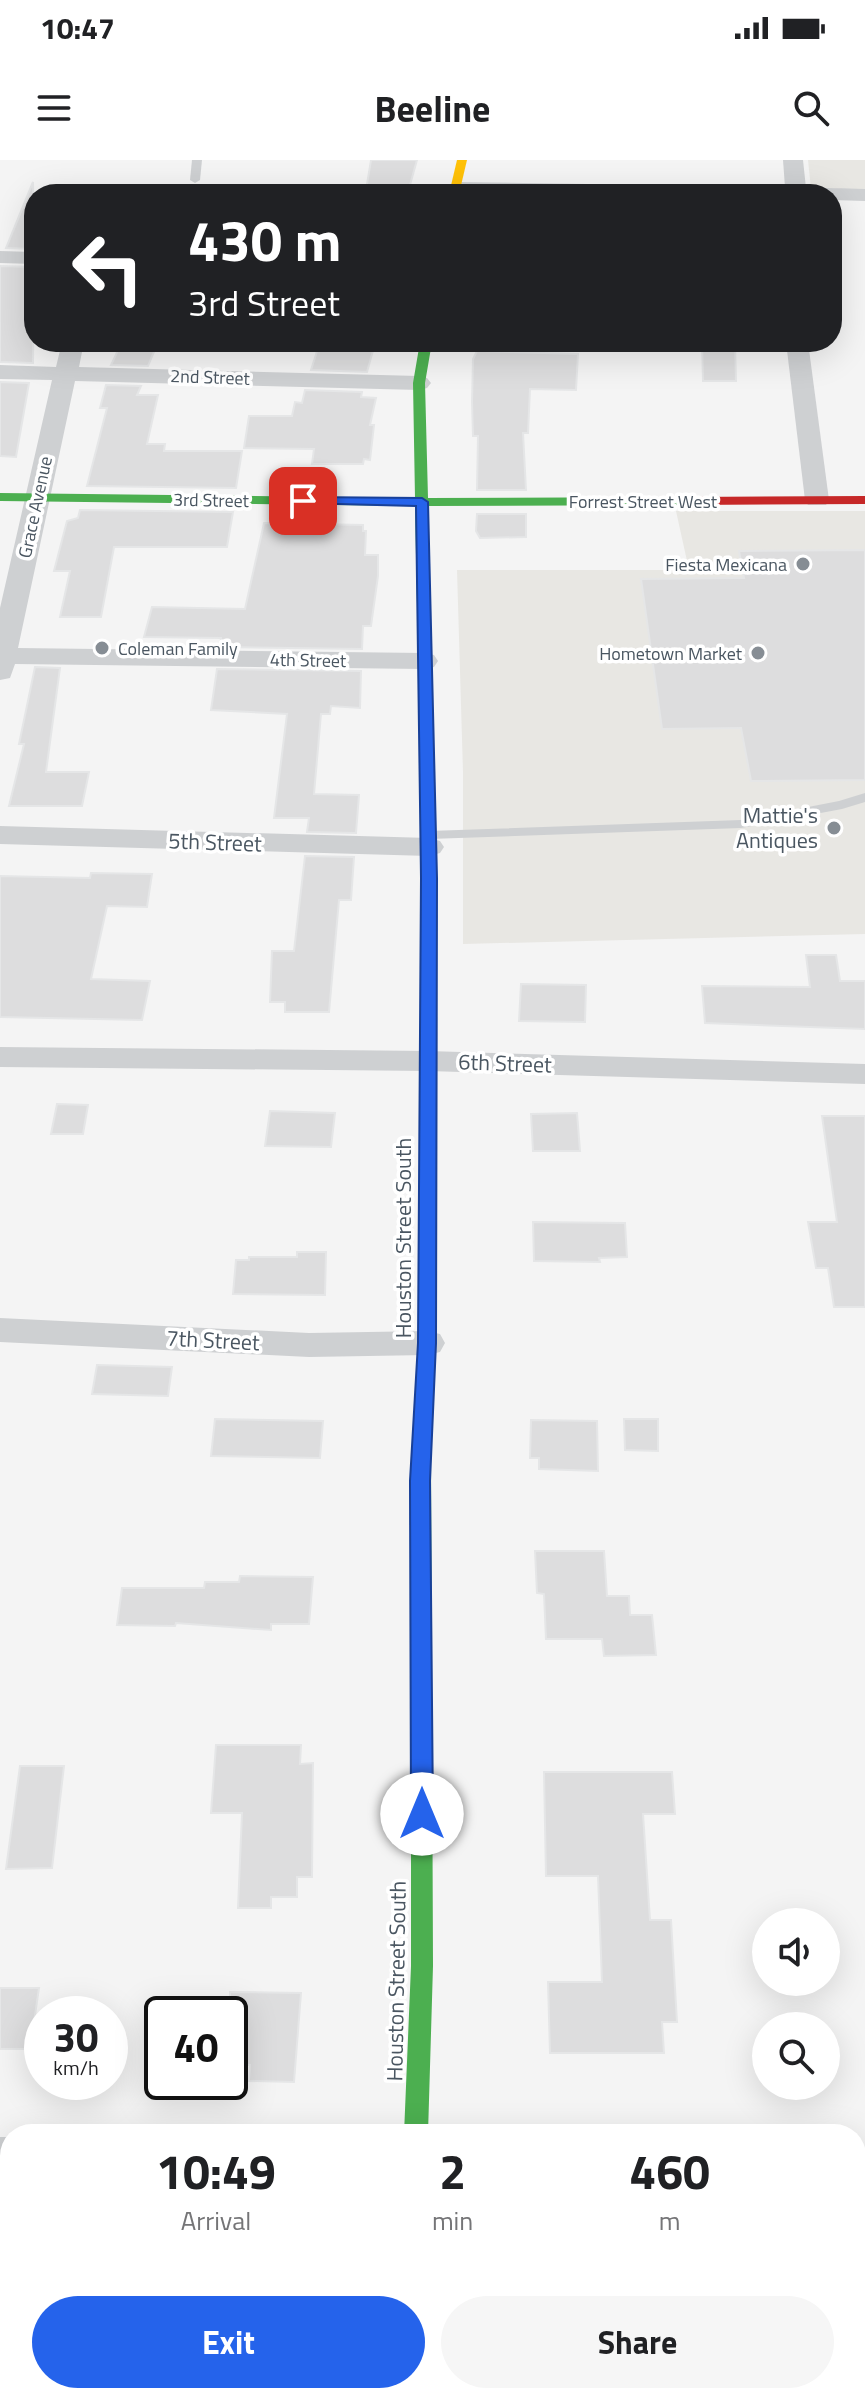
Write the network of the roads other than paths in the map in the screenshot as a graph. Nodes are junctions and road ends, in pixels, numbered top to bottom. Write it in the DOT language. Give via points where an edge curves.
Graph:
graph roads {
  1 [pos="197,160"];
  2 [pos="462,160"];
  3 [pos="793,160"];
  4 [pos="195,180"];
  5 [pos="457,184"];
  6 [pos="795,184"];
  7 [pos="842,194"];
  8 [pos="865,195"];
  9 [pos="0,257"];
  10 [pos="24,258"];
  11 [pos="70,352"];
  12 [pos="424,352"];
  13 [pos="798,352"];
  14 [pos="0,372"];
  15 [pos="64,373"];
  16 [pos="419,383"];
  17 [pos="0,497"];
  18 [pos="36,498"];
  19 [pos="817,500"];
  20 [pos="865,500"];
  21 [pos="422,502"];
  22 [pos="424,661"];
  23 [pos="2,662"];
  24 [pos="865,797"];
  25 [pos="0,835"];
  26 [pos="429,841"];
  27 [pos="0,1057"];
  28 [pos="428,1061"];
  29 [pos="865,1074"];
  30 [pos="0,1330"];
  31 [pos="427,1343"];
  32 [pos="416,2124"];
  1 -- 4 [label="lane"];
  2 -- 5 [label="street"];
  3 -- 6 [label="street"];
  7 -- 8 [label="street"];
  9 -- 10 [label="street"];
  11 -- 15 [label="street, Grace Avenue"];
  12 -- 16 [label="street, Houston Street South"];
  13 -- 19 [label="street"];
  14 -- 15 [label="street, 2nd Street"];
  15 -- 16 [label="street, 2nd Street"];
  15 -- 18 [label="street, Grace Avenue"];
  16 -- 21 [label="street, Houston Street South"];
  17 -- 18 [label="street, 3rd Street"];
  18 -- 21 [label="street, 3rd Street"];
  18 -- 23 [label="street, Grace Avenue"];
  19 -- 20 [label="street, Forrest Street West"];
  19 -- 21 [label="street, Forrest Street West"];
  21 -- 22 [label="street, Houston Street South"];
  22 -- 23 [label="street, 4th Street"];
  22 -- 26 [label="street, Houston Street South"];
  24 -- 26 [label="lane" via="741,824"];
  25 -- 26 [label="street, 5th Street"];
  26 -- 28 [label="street, Houston Street South"];
  27 -- 28 [label="street, 6th Street"];
  28 -- 29 [label="street, 6th Street"];
  28 -- 31 [label="street, Houston Street South"];
  30 -- 31 [label="street, 7th Street" via="309,1345"];
  31 -- 32 [label="street, Houston Street South" via="420,1481 422,1966"];
}
